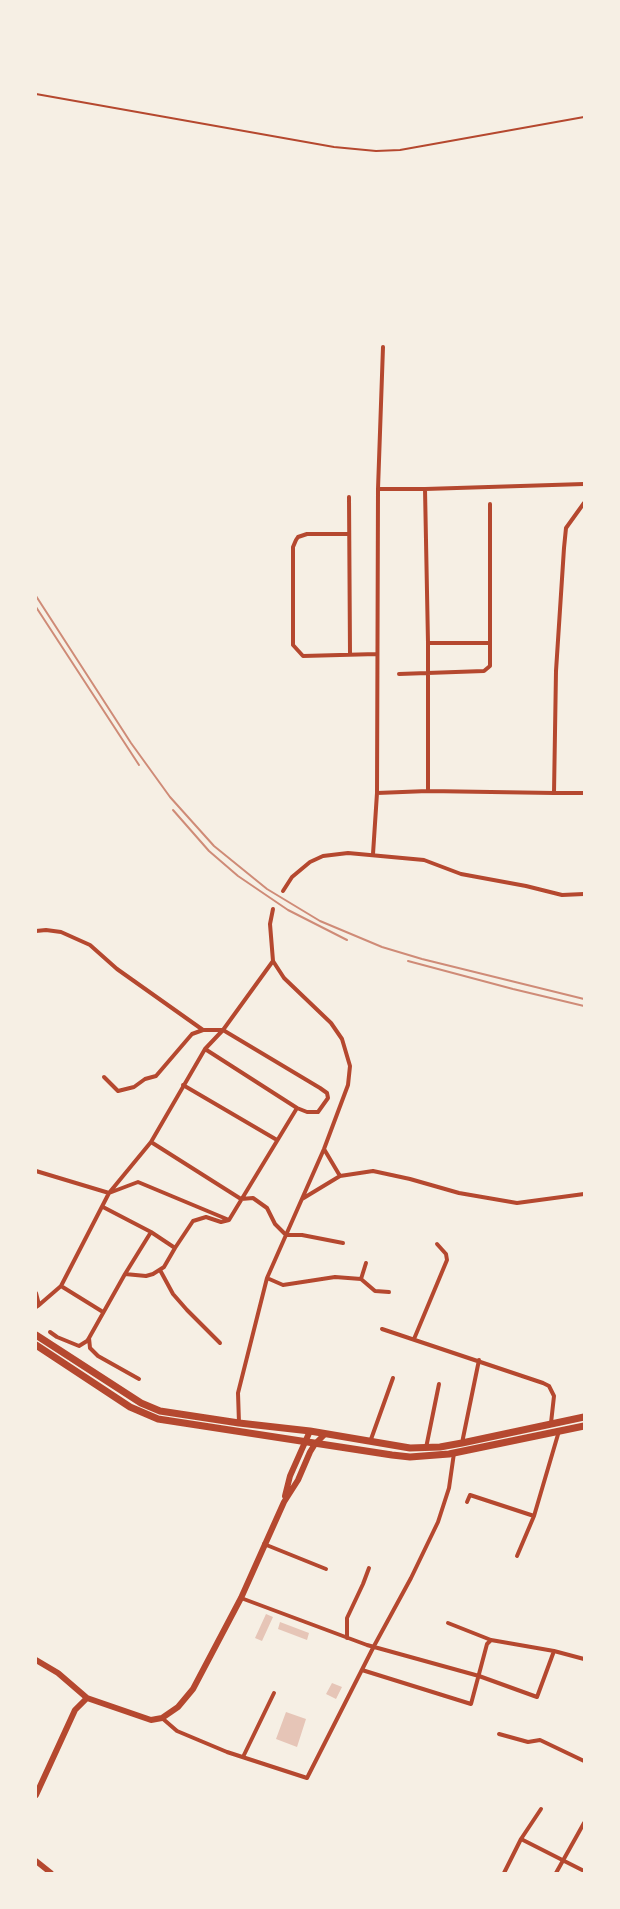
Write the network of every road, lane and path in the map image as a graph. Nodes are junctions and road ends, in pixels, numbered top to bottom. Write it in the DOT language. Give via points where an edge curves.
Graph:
graph roads {
  1 [pos="36,94"];
  2 [pos="584,117"];
  3 [pos="384,347"];
  4 [pos="584,484"];
  5 [pos="378,489"];
  6 [pos="425,489"];
  7 [pos="348,497"];
  8 [pos="584,503"];
  9 [pos="490,504"];
  10 [pos="348,534"];
  11 [pos="428,643"];
  12 [pos="490,643"];
  13 [pos="350,654"];
  14 [pos="377,654"];
  15 [pos="428,673"];
  16 [pos="399,674"];
  17 [pos="428,791"];
  18 [pos="377,793"];
  19 [pos="554,793"];
  20 [pos="584,793"];
  21 [pos="373,854"];
  22 [pos="283,891"];
  23 [pos="584,894"];
  24 [pos="273,909"];
  25 [pos="36,931"];
  26 [pos="274,961"];
  27 [pos="203,1030"];
  28 [pos="222,1030"];
  29 [pos="205,1049"];
  30 [pos="104,1077"];
  31 [pos="183,1085"];
  32 [pos="297,1108"];
  33 [pos="277,1140"];
  34 [pos="151,1142"];
  35 [pos="324,1149"];
  36 [pos="36,1171"];
  37 [pos="340,1176"];
  38 [pos="110,1193"];
  39 [pos="584,1194"];
  40 [pos="241,1199"];
  41 [pos="302,1200"];
  42 [pos="103,1207"];
  43 [pos="229,1220"];
  44 [pos="151,1232"];
  45 [pos="286,1235"];
  46 [pos="343,1243"];
  47 [pos="437,1244"];
  48 [pos="175,1248"];
  49 [pos="366,1263"];
  50 [pos="160,1270"];
  51 [pos="125,1274"];
  52 [pos="267,1278"];
  53 [pos="361,1279"];
  54 [pos="61,1286"];
  55 [pos="390,1292"];
  56 [pos="36,1293"];
  57 [pos="38,1306"];
  58 [pos="103,1312"];
  59 [pos="382,1329"];
  60 [pos="50,1332"];
  61 [pos="36,1335"];
  62 [pos="89,1338"];
  63 [pos="414,1339"];
  64 [pos="220,1343"];
  65 [pos="36,1345"];
  66 [pos="479,1360"];
  67 [pos="393,1378"];
  68 [pos="139,1379"];
  69 [pos="439,1384"];
  70 [pos="584,1418"];
  71 [pos="239,1423"];
  72 [pos="551,1423"];
  73 [pos="584,1426"];
  74 [pos="560,1431"];
  75 [pos="310,1432"];
  76 [pos="325,1434"];
  77 [pos="305,1442"];
  78 [pos="370,1442"];
  79 [pos="462,1443"];
  80 [pos="315,1444"];
  81 [pos="426,1448"];
  82 [pos="454,1452"];
  83 [pos="284,1502"];
  84 [pos="467,1502"];
  85 [pos="534,1516"];
  86 [pos="264,1544"];
  87 [pos="517,1556"];
  88 [pos="369,1568"];
  89 [pos="326,1569"];
  90 [pos="241,1598"];
  91 [pos="448,1623"];
  92 [pos="348,1638"];
  93 [pos="491,1640"];
  94 [pos="374,1646"];
  95 [pos="554,1651"];
  96 [pos="584,1659"];
  97 [pos="36,1660"];
  98 [pos="362,1670"];
  99 [pos="479,1676"];
  100 [pos="274,1693"];
  101 [pos="80,1694"];
  102 [pos="87,1698"];
  103 [pos="162,1718"];
  104 [pos="499,1734"];
  105 [pos="243,1757"];
  106 [pos="584,1761"];
  107 [pos="36,1785"];
  108 [pos="36,1795"];
  109 [pos="541,1809"];
  110 [pos="584,1823"];
  111 [pos="522,1839"];
  112 [pos="36,1861"];
  113 [pos="563,1861"];
  114 [pos="584,1871"];
  115 [pos="51,1873"];
  116 [pos="504,1873"];
  117 [pos="556,1873"];
  1 -- 2 [label="lane" via="334,147 376,151 400,150"];
  3 -- 5 [label="street"];
  4 -- 6 [label="street"];
  5 -- 6 [label="street"];
  5 -- 14 [label="street"];
  6 -- 11 [label="street"];
  7 -- 10 [label="street"];
  8 -- 19 [label="street" via="566,528 556,671"];
  9 -- 12 [label="street"];
  10 -- 13 [label="street"];
  10 -- 13 [label="street" via="306,534 296,540 293,547 293,645 303,656"];
  11 -- 12 [label="street"];
  11 -- 15 [label="street"];
  12 -- 15 [label="street" via="490,666 484,671"];
  13 -- 14 [label="street"];
  14 -- 18 [label="street"];
  15 -- 16 [label="street"];
  15 -- 17 [label="street"];
  17 -- 18 [label="street"];
  17 -- 19 [label="street"];
  18 -- 21 [label="street"];
  19 -- 20 [label="street"];
  21 -- 22 [label="street" via="348,853 324,856 310,862 292,877"];
  21 -- 23 [label="street" via="424,860 461,874 562,894"];
  24 -- 26 [label="street" via="270,924"];
  25 -- 27 [label="street" via="61,932 90,945 117,969"];
  26 -- 28 [label="street"];
  26 -- 35 [label="street" via="284,978 331,1022 342,1038 346,1050 350,1066 348,1084"];
  27 -- 28 [label="street"];
  27 -- 30 [label="street" via="192,1034 156,1076 118,1091"];
  28 -- 29 [label="street"];
  28 -- 32 [label="street" via="328,1095 318,1112 307,1112"];
  29 -- 31 [label="street"];
  29 -- 32 [label="street"];
  31 -- 33 [label="street"];
  31 -- 34 [label="street"];
  32 -- 33 [label="street"];
  33 -- 40 [label="street"];
  34 -- 38 [label="street"];
  34 -- 40 [label="street"];
  35 -- 37 [label="street"];
  35 -- 41 [label="street"];
  36 -- 38 [label="street"];
  37 -- 39 [label="street" via="373,1171 459,1193 517,1203"];
  37 -- 41 [label="street"];
  38 -- 42 [label="street"];
  38 -- 43 [label="street" via="138,1182"];
  40 -- 43 [label="street"];
  40 -- 45 [label="street" via="253,1198 267,1208 275,1224"];
  41 -- 45 [label="street"];
  42 -- 44 [label="street"];
  42 -- 54 [label="street"];
  43 -- 48 [label="street" via="221,1222 206,1217 193,1221"];
  44 -- 48 [label="street"];
  44 -- 51 [label="street"];
  45 -- 46 [label="street" via="302,1235"];
  45 -- 52 [label="street"];
  47 -- 63 [label="street" via="446,1254 447,1260"];
  48 -- 50 [label="street" via="164,1268"];
  49 -- 53 [label="street"];
  50 -- 51 [label="street" via="146,1276"];
  50 -- 64 [label="street" via="173,1294"];
  51 -- 58 [label="street"];
  52 -- 53 [label="street" via="283,1286 336,1277"];
  52 -- 71 [label="street" via="238,1393"];
  53 -- 55 [label="street" via="375,1291"];
  54 -- 57 [label="street"];
  54 -- 58 [label="street"];
  56 -- 57 [label="street"];
  58 -- 62 [label="street"];
  59 -- 63 [label="street"];
  60 -- 62 [label="street" via="79,1346"];
  61 -- 71 [label="highway" via="142,1403 160,1410"];
  62 -- 68 [label="street" via="90,1348 98,1356"];
  63 -- 66 [label="street"];
  65 -- 77 [label="highway" via="130,1407 158,1419"];
  66 -- 72 [label="street" via="549,1386 554,1396"];
  66 -- 79 [label="street"];
  67 -- 78 [label="street"];
  69 -- 81 [label="street"];
  70 -- 72 [label="highway"];
  71 -- 75 [label="highway"];
  72 -- 79 [label="highway"];
  73 -- 74 [label="highway"];
  74 -- 82 [label="highway"];
  74 -- 85 [label="street"];
  75 -- 76 [label="highway"];
  75 -- 77 [label="main road"];
  76 -- 78 [label="highway"];
  76 -- 80 [label="main road"];
  77 -- 80 [label="highway"];
  77 -- 83 [label="main road" via="290,1476"];
  78 -- 81 [label="highway"];
  79 -- 81 [label="highway"];
  80 -- 82 [label="highway" via="410,1457"];
  80 -- 83 [label="main road"];
  82 -- 94 [label="street" via="449,1488 438,1522 412,1578"];
  83 -- 86 [label="main road"];
  84 -- 85 [label="street" via="470,1495"];
  85 -- 87 [label="street"];
  86 -- 89 [label="street"];
  86 -- 90 [label="main road"];
  88 -- 92 [label="street" via="347,1618"];
  90 -- 92 [label="street"];
  90 -- 103 [label="main road" via="185,1702"];
  91 -- 93 [label="street"];
  92 -- 94 [label="street"];
  93 -- 95 [label="street"];
  93 -- 99 [label="street" via="487,1644"];
  94 -- 98 [label="street"];
  94 -- 99 [label="street"];
  95 -- 96 [label="street"];
  95 -- 99 [label="street" via="537,1697"];
  97 -- 101 [label="main road" via="58,1673"];
  98 -- 99 [label="street" via="471,1704"];
  98 -- 105 [label="street" via="307,1778"];
  100 -- 105 [label="street"];
  101 -- 102 [label="main road"];
  101 -- 107 [label="main road"];
  102 -- 103 [label="main road" via="151,1720"];
  102 -- 108 [label="main road" via="75,1710"];
  103 -- 105 [label="street" via="176,1731"];
  104 -- 106 [label="street" via="528,1742 540,1740"];
  109 -- 111 [label="street"];
  110 -- 113 [label="street"];
  111 -- 113 [label="street"];
  111 -- 116 [label="street"];
  112 -- 115 [label="street"];
  113 -- 114 [label="street"];
  113 -- 117 [label="street"];
}
